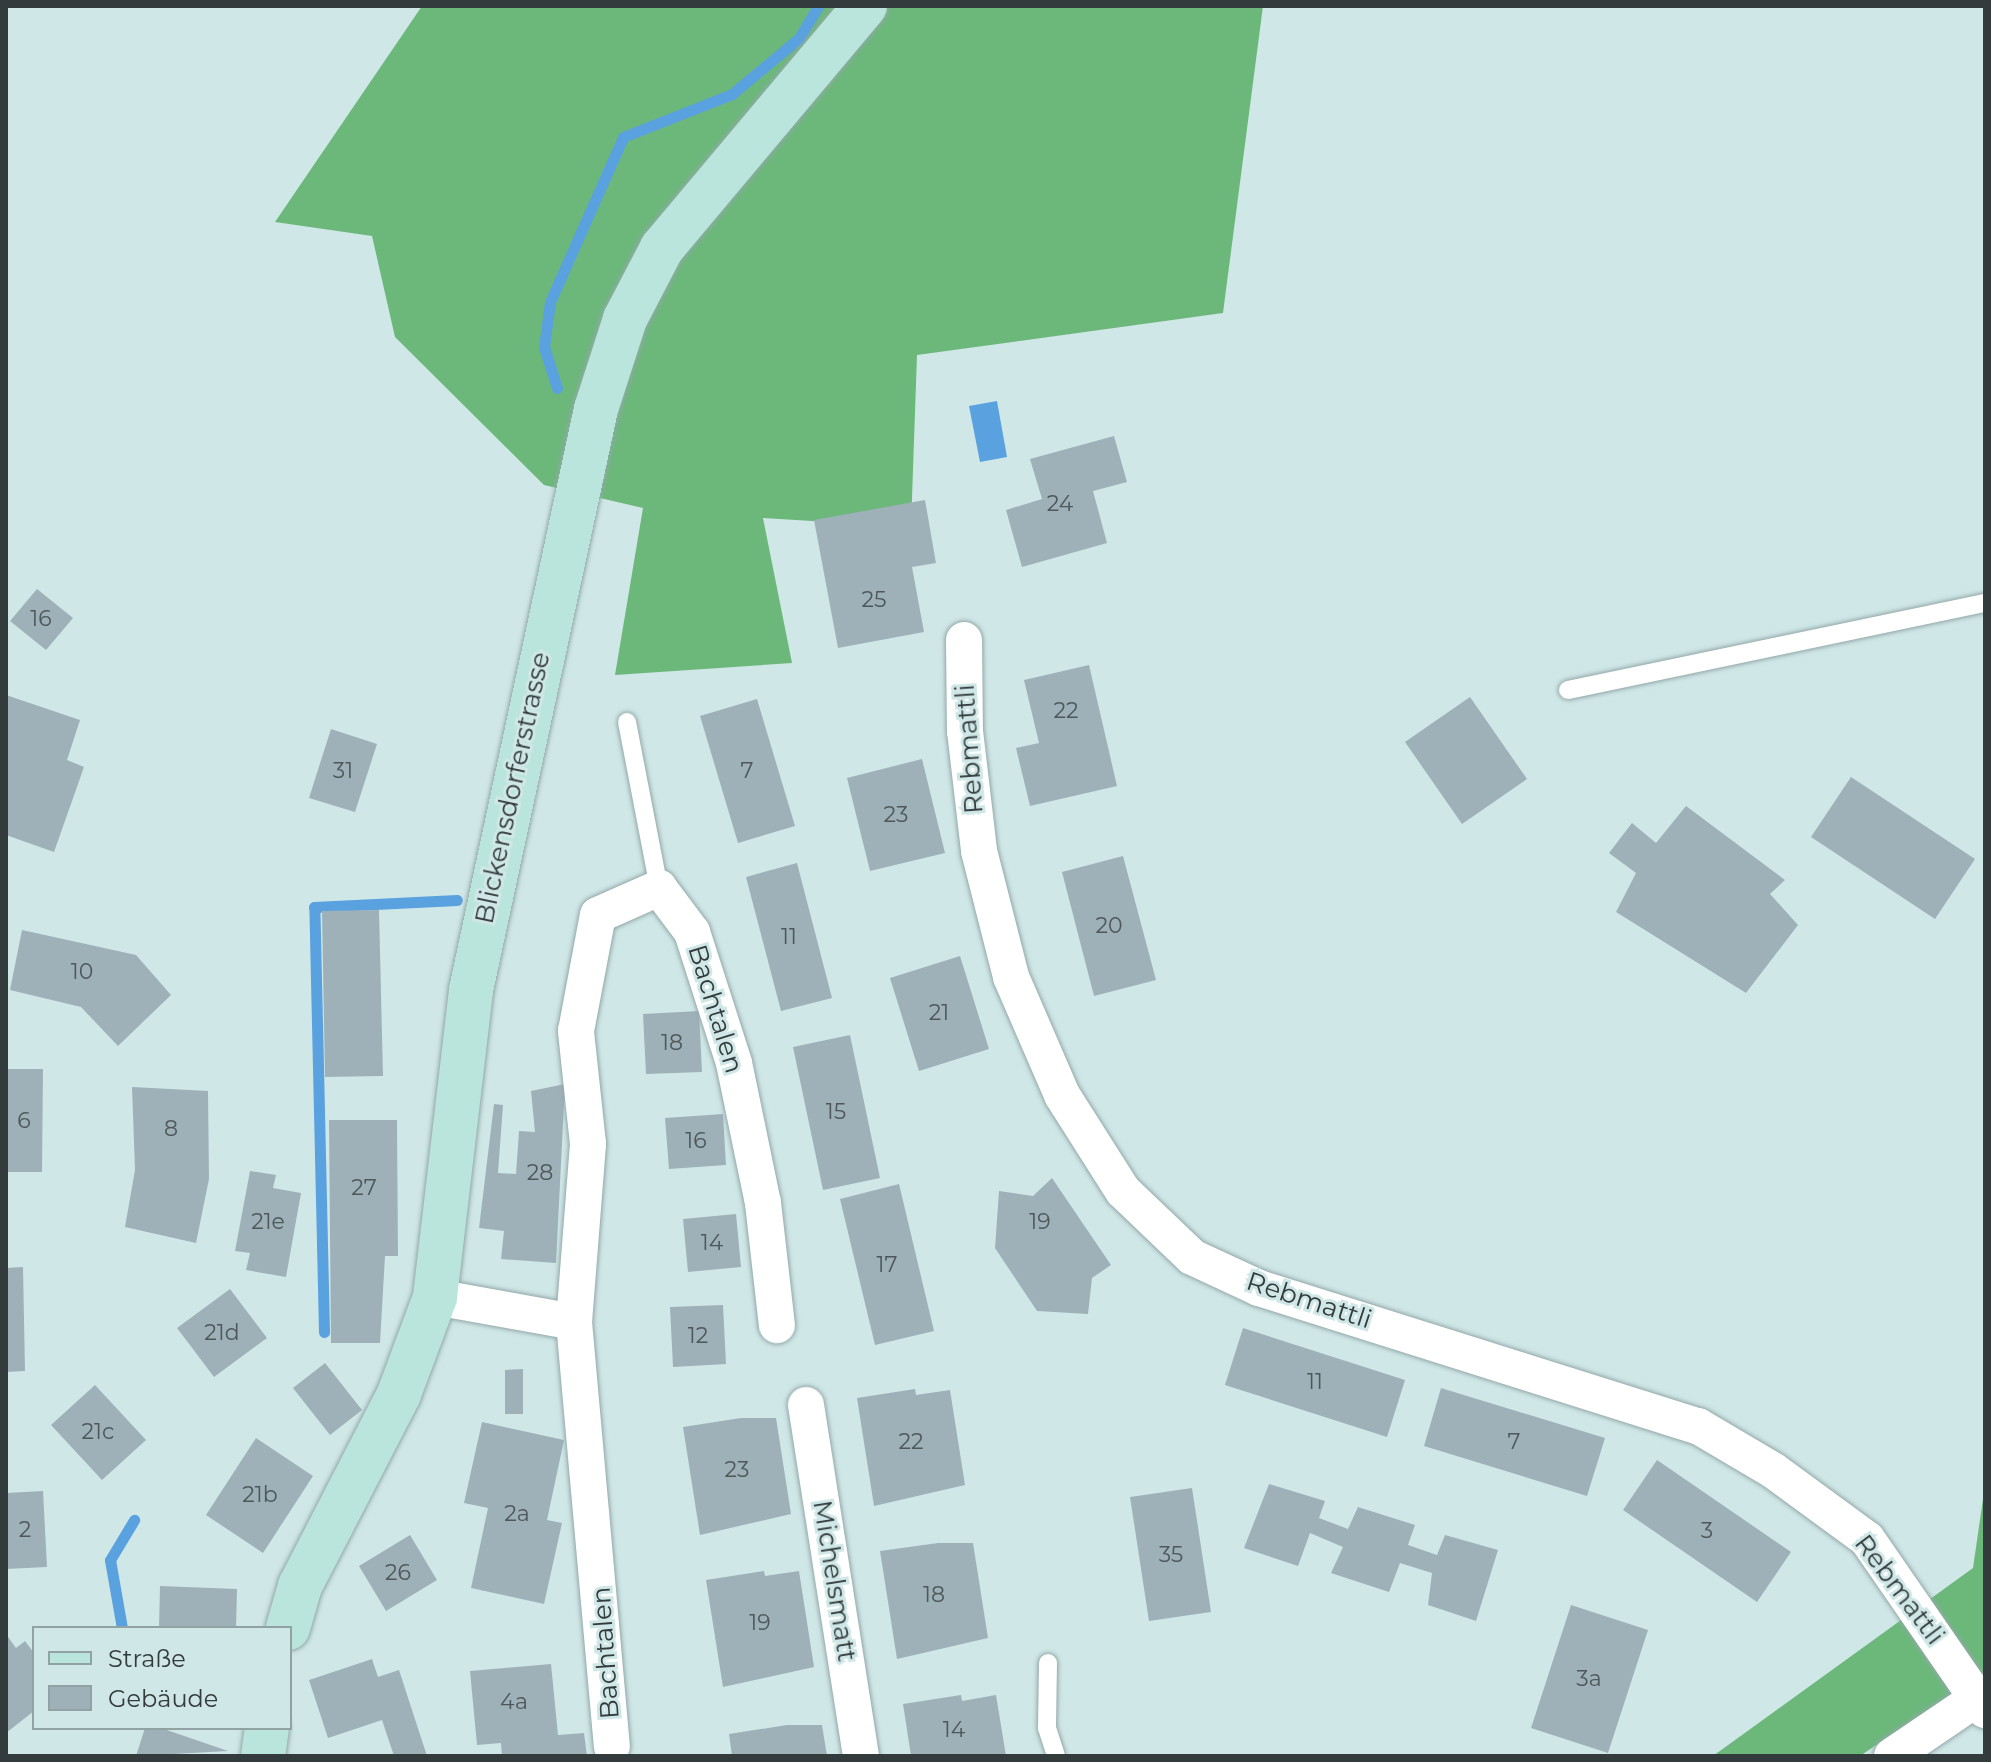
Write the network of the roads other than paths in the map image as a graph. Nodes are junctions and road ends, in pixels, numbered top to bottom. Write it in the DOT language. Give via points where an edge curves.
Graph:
graph roads {
  1 [pos="865,6"];
  2 [pos="1985,603"];
  3 [pos="964,640"];
  4 [pos="1568,690"];
  5 [pos="627,722"];
  6 [pos="659,888"];
  7 [pos="435,1297"];
  8 [pos="574,1322"];
  9 [pos="777,1325"];
  10 [pos="806,1405"];
  11 [pos="289,1626"];
  12 [pos="1048,1663"];
  13 [pos="1983,1700"];
  14 [pos="267,1730"];
  15 [pos="612,1746"];
  16 [pos="263,1756"];
  17 [pos="861,1756"];
  18 [pos="1056,1756"];
  19 [pos="1892,1756"];
  1 -- 7 [label="street, Blickensdorferstrasse" via="662,248 625,319 592,424 471,990"];
  2 -- 4 [label="lane"];
  3 -- 13 [label="street, Rebmattli" via="979,851 1011,977 1062,1095 1123,1191 1192,1257 1259,1288 1574,1382 1711,1433 1867,1539"];
  5 -- 6 [label="lane"];
  6 -- 8 [label="street, Bachtalen" via="598,915 576,1031 588,1144"];
  6 -- 9 [label="street, Bachtalen" via="692,932 734,1063 763,1203"];
  7 -- 8 [label="street"];
  7 -- 11 [label="street, Blickensdorferstrasse" via="399,1394 300,1586"];
  8 -- 15 [label="street, Bachtalen"];
  10 -- 17 [label="street, Michelsmatt"];
  12 -- 18 [label="lane" via="1047,1728"];
  13 -- 19 [label="street"];
  14 -- 16 [label="street"];
}
